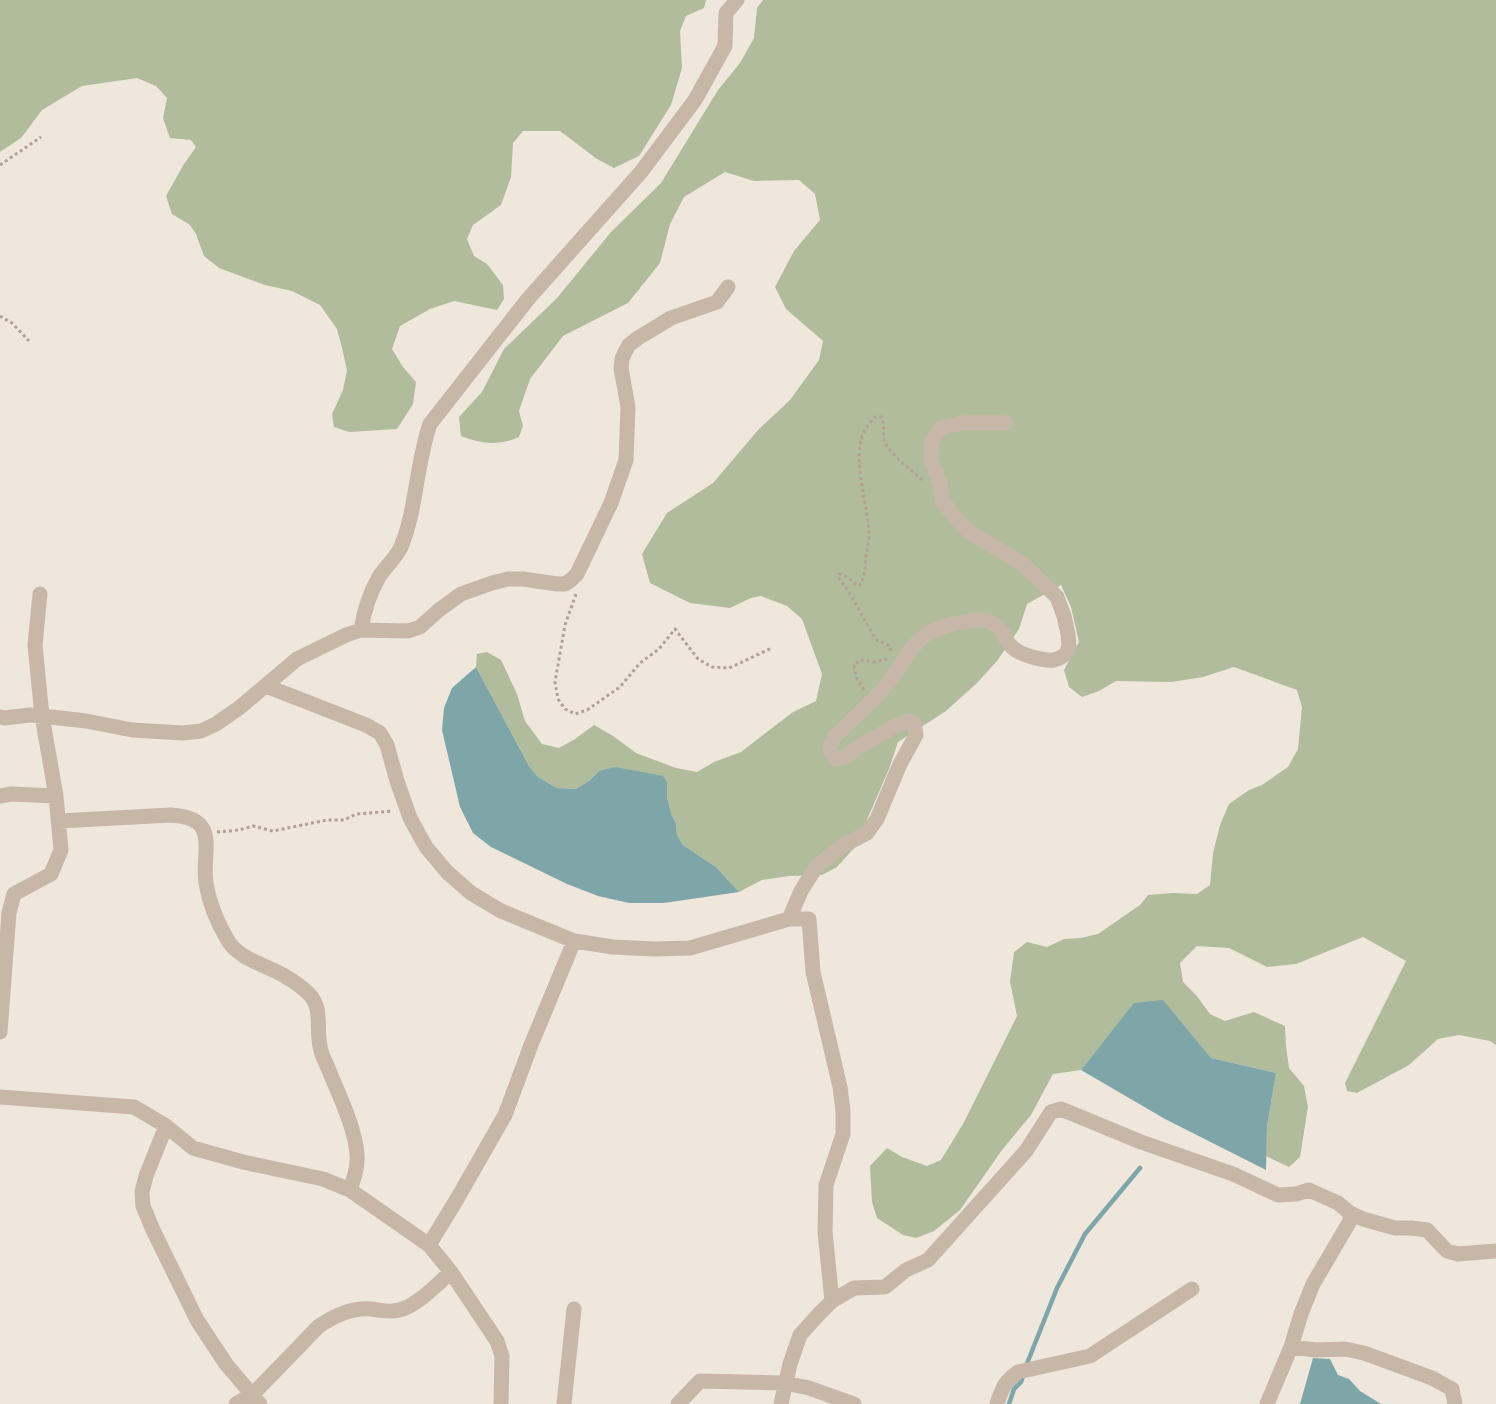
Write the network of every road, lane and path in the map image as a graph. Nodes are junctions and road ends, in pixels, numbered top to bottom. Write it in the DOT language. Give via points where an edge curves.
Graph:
graph roads {
  1 [pos="737,0"];
  2 [pos="41,137"];
  3 [pos="0,165"];
  4 [pos="728,287"];
  5 [pos="0,316"];
  6 [pos="29,341"];
  7 [pos="1006,423"];
  8 [pos="942,500"];
  9 [pos="571,580"];
  10 [pos="40,594"];
  11 [pos="361,630"];
  12 [pos="772,648"];
  13 [pos="266,686"];
  14 [pos="874,699"];
  15 [pos="42,716"];
  16 [pos="0,717"];
  17 [pos="0,796"];
  18 [pos="56,796"];
  19 [pos="406,809"];
  20 [pos="59,821"];
  21 [pos="206,833"];
  22 [pos="789,919"];
  23 [pos="574,941"];
  24 [pos="0,1032"];
  25 [pos="0,1097"];
  26 [pos="166,1126"];
  27 [pos="350,1190"];
  28 [pos="1350,1213"];
  29 [pos="429,1245"];
  30 [pos="1496,1251"];
  31 [pos="451,1272"];
  32 [pos="1192,1289"];
  33 [pos="832,1301"];
  34 [pos="574,1309"];
  35 [pos="1291,1347"];
  36 [pos="784,1383"];
  37 [pos="256,1399"];
  38 [pos="236,1404"];
  39 [pos="501,1404"];
  40 [pos="564,1404"];
  41 [pos="678,1404"];
  42 [pos="781,1404"];
  43 [pos="854,1404"];
  44 [pos="997,1404"];
  45 [pos="1267,1404"];
  46 [pos="1455,1404"];
  1 -- 11 [label="street" via="726,13 724,46 695,100 641,172 528,299 430,424 423,443 414,504 400,549 378,578 364,608"];
  2 -- 3 [label="path"];
  4 -- 9 [label="street" via="717,302 671,318 638,338 625,352 621,368 628,407 626,460 610,503"];
  5 -- 6 [label="path"];
  7 -- 8 [label="street" via="961,423 941,428 932,440 931,460"];
  8 -- 14 [label="street" via="969,532 1023,564 1057,597 1069,646 1066,654 1056,660 1043,660 1011,647 992,622 948,626 921,638"];
  8 -- 14 [label="path" via="891,451 886,444 882,417 875,417 866,426 860,449 870,535 864,580 859,586 844,575 839,578 873,635 890,646 892,653 888,659 860,660 854,665 861,688"];
  9 -- 11 [label="street" via="557,584 508,579 461,594 408,632"];
  9 -- 12 [label="path" via="577,591 565,625 555,682 558,699 575,714 620,687 675,629 698,659 712,667 729,668"];
  10 -- 15 [label="street" via="35,645"];
  11 -- 13 [label="street" via="297,659"];
  13 -- 15 [label="street" via="224,719 201,731 132,730"];
  13 -- 19 [label="street" via="380,733"];
  14 -- 22 [label="street" via="834,737 830,745 836,759 908,721 914,723 916,735 877,819 867,833 842,846 816,867"];
  15 -- 16 [label="street"];
  15 -- 18 [label="street"];
  17 -- 18 [label="street"];
  18 -- 20 [label="street"];
  19 -- 21 [label="path" via="356,814 344,820 273,831 253,826"];
  19 -- 23 [label="street" via="426,847 471,893 501,911"];
  20 -- 21 [label="street" via="181,815"];
  20 -- 24 [label="street" via="61,850 51,874 14,894 9,913"];
  21 -- 27 [label="street" via="208,895 228,940 236,951 284,975 316,1002 320,1047 354,1136 357,1164"];
  22 -- 23 [label="street" via="690,948 654,950"];
  22 -- 33 [label="street" via="809,919 813,972 843,1111 843,1134 826,1185 825,1232"];
  23 -- 29 [label="street" via="505,1115"];
  25 -- 26 [label="street" via="134,1107"];
  26 -- 27 [label="street" via="193,1148 323,1179"];
  26 -- 37 [label="street" via="146,1176 143,1206 197,1320 226,1364"];
  27 -- 29 [label="street"];
  28 -- 30 [label="street" via="1395,1228 1427,1230 1447,1251 1458,1254"];
  28 -- 33 [label="street" via="1309,1190 1278,1196 1233,1174 1061,1109 1051,1112 1026,1151 928,1260 906,1270 885,1287 854,1288"];
  28 -- 35 [label="street" via="1350,1221 1313,1284"];
  29 -- 31 [label="street"];
  31 -- 37 [label="street" via="410,1306 386,1312 361,1309 331,1318 306,1337"];
  31 -- 39 [label="street" via="502,1356"];
  32 -- 44 [label="street" via="1090,1356 1023,1370 1008,1379"];
  33 -- 36 [label="street" via="800,1335"];
  34 -- 40 [label="street"];
  35 -- 45 [label="street"];
  35 -- 46 [label="street" via="1364,1353 1444,1384 1452,1389"];
  36 -- 41 [label="street" via="700,1381"];
  36 -- 42 [label="street"];
  36 -- 43 [label="street"];
  37 -- 38 [label="street"];
}
